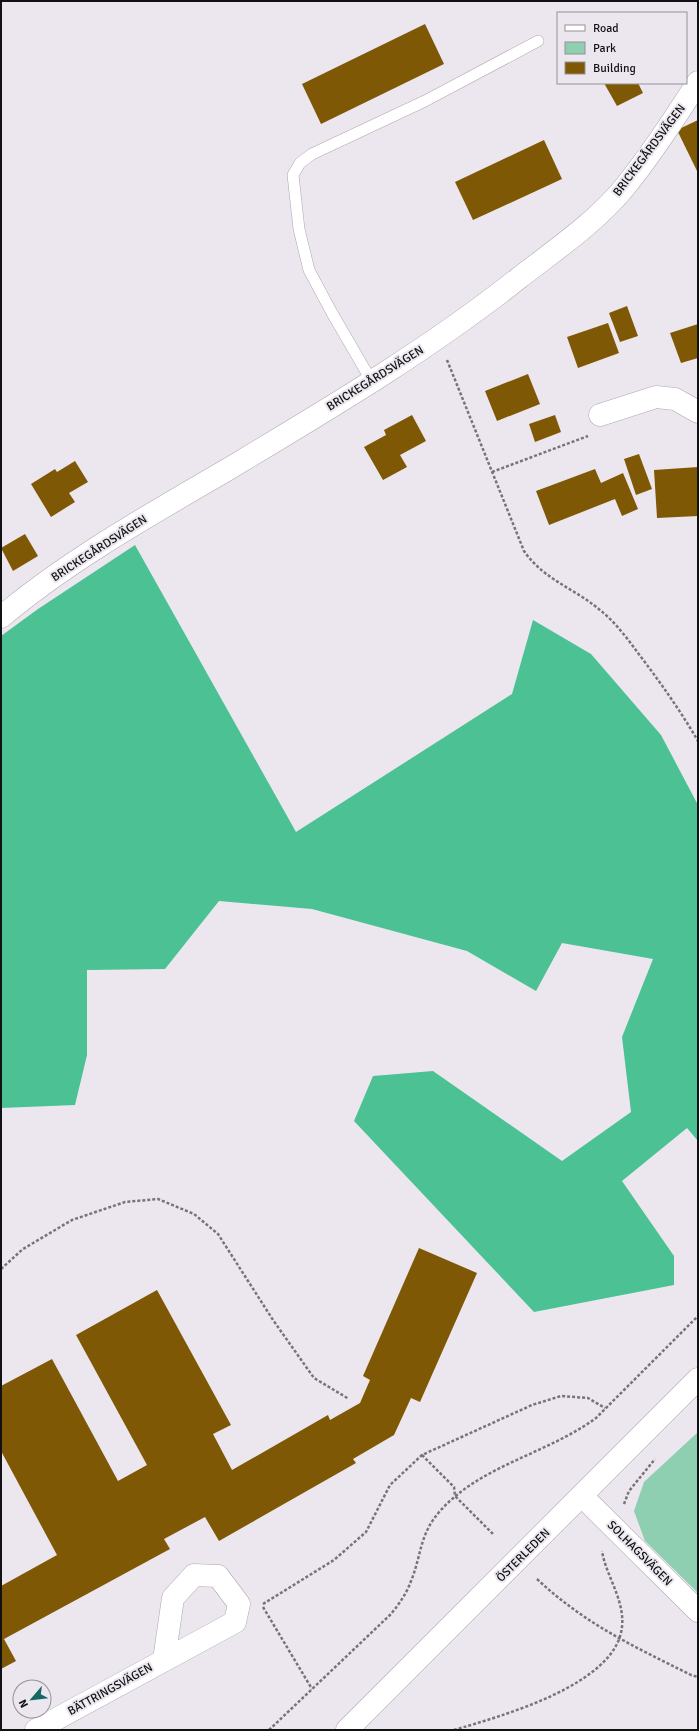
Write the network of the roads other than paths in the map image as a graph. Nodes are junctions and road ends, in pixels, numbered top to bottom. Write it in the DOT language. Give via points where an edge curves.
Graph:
graph roads {
  1 [pos="538,41"];
  2 [pos="698,82"];
  3 [pos="371,380"];
  4 [pos="698,412"];
  5 [pos="600,415"];
  6 [pos="1,617"];
  7 [pos="698,1379"];
  8 [pos="582,1496"];
  9 [pos="698,1611"];
  10 [pos="164,1660"];
  11 [pos="36,1730"];
  12 [pos="347,1730"];
  1 -- 3 [label="lane" via="425,100 312,154 300,163 293,175 299,228 309,270"];
  2 -- 3 [label="street, BRICKEGÅRDSVÄGEN" via="623,189 585,226 495,297 438,338"];
  3 -- 6 [label="street, BRICKEGÅRDSVÄGEN" via="121,532"];
  4 -- 5 [label="street" via="675,399 656,397"];
  7 -- 8 [label="street, ÖSTERLEDEN"];
  8 -- 9 [label="street, SOLHAGSVÄGEN"];
  8 -- 12 [label="street, ÖSTERLEDEN"];
  10 -- 11 [label="street, BÄTTRINGSVÄGEN"];
}
